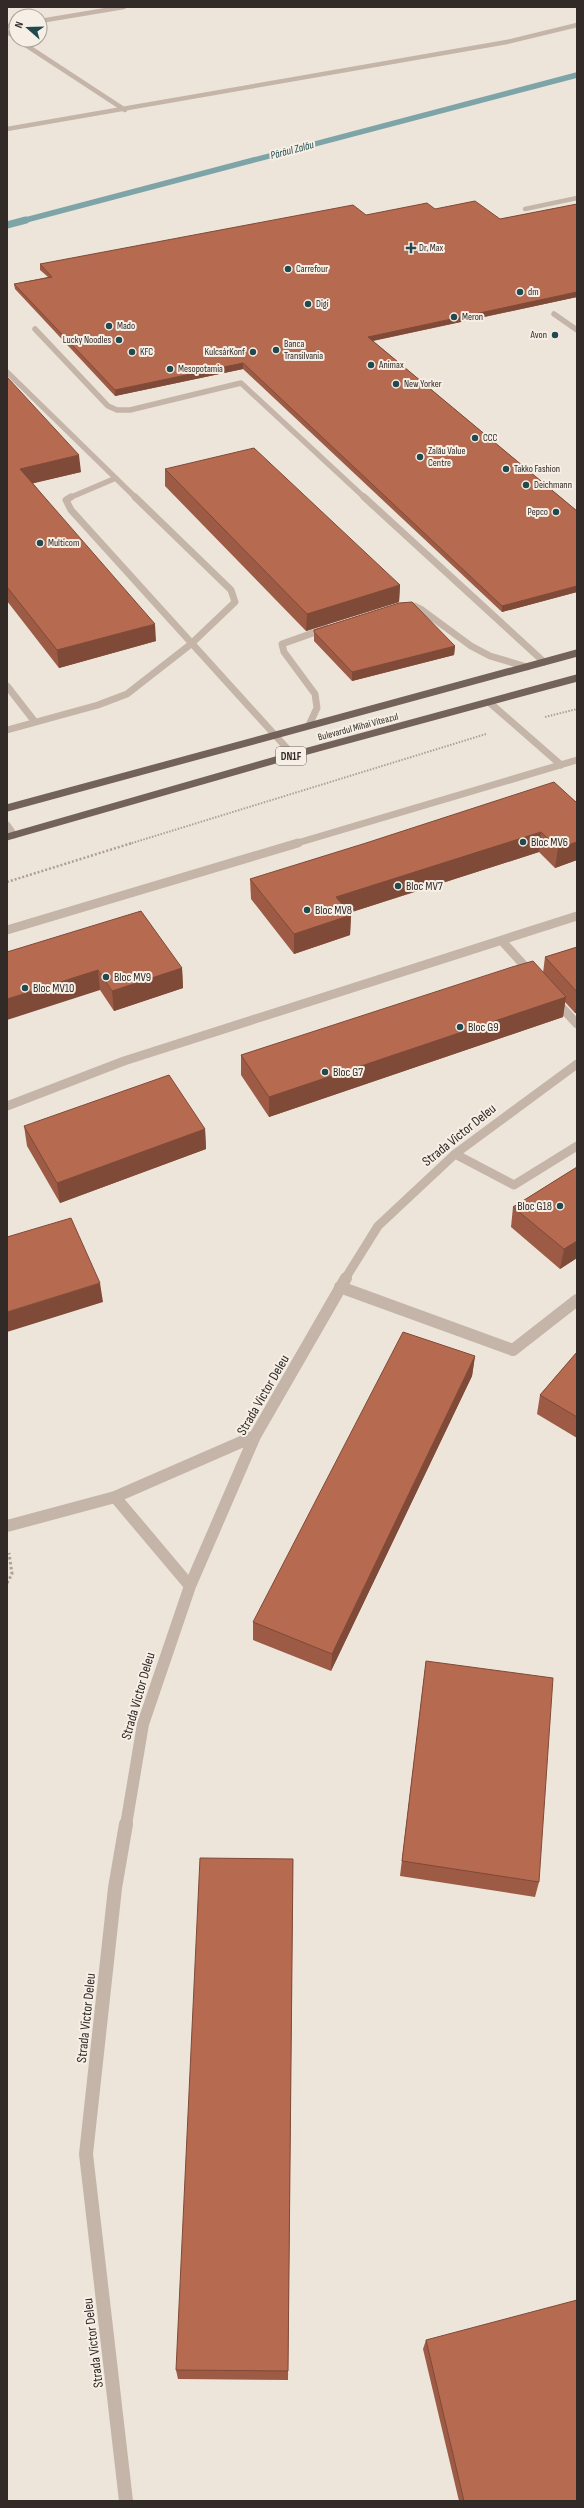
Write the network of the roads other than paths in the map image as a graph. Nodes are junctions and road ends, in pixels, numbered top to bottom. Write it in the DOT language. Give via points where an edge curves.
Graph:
graph roads {
  1 [pos="124,7"];
  2 [pos="48,20"];
  3 [pos="577,25"];
  4 [pos="30,48"];
  5 [pos="125,110"];
  6 [pos="7,129"];
  7 [pos="577,198"];
  8 [pos="525,209"];
  9 [pos="554,314"];
  10 [pos="35,329"];
  11 [pos="577,330"];
  12 [pos="7,372"];
  13 [pos="116,478"];
  14 [pos="398,607"];
  15 [pos="333,627"];
  16 [pos="191,644"];
  17 [pos="577,653"];
  18 [pos="544,662"];
  19 [pos="527,666"];
  20 [pos="577,678"];
  21 [pos="7,686"];
  22 [pos="490,702"];
  23 [pos="35,722"];
  24 [pos="309,725"];
  25 [pos="7,730"];
  26 [pos="274,735"];
  27 [pos="293,755"];
  28 [pos="577,760"];
  29 [pos="561,765"];
  30 [pos="7,808"];
  31 [pos="7,825"];
  32 [pos="11,836"];
  33 [pos="577,916"];
  34 [pos="7,930"];
  35 [pos="502,941"];
  36 [pos="537,980"];
  37 [pos="547,991"];
  38 [pos="577,1024"];
  39 [pos="577,1064"];
  40 [pos="7,1106"];
  41 [pos="577,1146"];
  42 [pos="454,1154"];
  43 [pos="340,1287"];
  44 [pos="577,1300"];
  45 [pos="255,1436"];
  46 [pos="115,1497"];
  47 [pos="7,1526"];
  48 [pos="190,1586"];
  49 [pos="126,2501"];
  1 -- 2 [label="street"];
  3 -- 5 [label="street" via="507,42"];
  4 -- 5 [label="street"];
  5 -- 6 [label="street"];
  7 -- 8 [label="street"];
  9 -- 11 [label="street"];
  10 -- 18 [label="street" via="108,406 117,410 130,410 241,382"];
  12 -- 13 [label="street"];
  13 -- 16 [label="street" via="232,590 235,602"];
  13 -- 16 [label="street" via="73,494 66,500 71,510"];
  14 -- 19 [label="street" via="414,606 471,646 490,656"];
  15 -- 24 [label="street" via="282,644 284,652 315,694 317,708"];
  16 -- 23 [label="street" via="128,694"];
  16 -- 26 [label="street"];
  17 -- 18 [label="main road, Bulevardul Mihai Viteazul / DN1F"];
  18 -- 19 [label="main road, Bulevardul Mihai Viteazul / DN1F"];
  19 -- 24 [label="main road, Bulevardul Mihai Viteazul / DN1F"];
  20 -- 22 [label="main road, Bulevardul Mihai Viteazul / DN1F"];
  21 -- 23 [label="street"];
  22 -- 27 [label="main road, Bulevardul Mihai Viteazul / DN1F"];
  22 -- 29 [label="street"];
  23 -- 25 [label="street"];
  24 -- 26 [label="main road, Bulevardul Mihai Viteazul / DN1F"];
  26 -- 27 [label="street"];
  26 -- 30 [label="main road, Bulevardul Mihai Viteazul / DN1F"];
  27 -- 32 [label="main road, Bulevardul Mihai Viteazul / DN1F"];
  28 -- 29 [label="street"];
  29 -- 34 [label="street"];
  31 -- 32 [label="street"];
  33 -- 35 [label="street"];
  35 -- 36 [label="street"];
  35 -- 40 [label="street" via="124,1061"];
  37 -- 38 [label="street"];
  39 -- 42 [label="street, Strada Victor Deleu"];
  41 -- 42 [label="street" via="514,1185"];
  42 -- 43 [label="street, Strada Victor Deleu" via="378,1226"];
  43 -- 44 [label="street" via="513,1350"];
  43 -- 45 [label="street, Strada Victor Deleu"];
  45 -- 46 [label="street"];
  45 -- 48 [label="street, Strada Victor Deleu"];
  46 -- 47 [label="street"];
  46 -- 48 [label="street"];
  48 -- 49 [label="street, Strada Victor Deleu" via="143,1724 115,1888 86,2154"];
}
